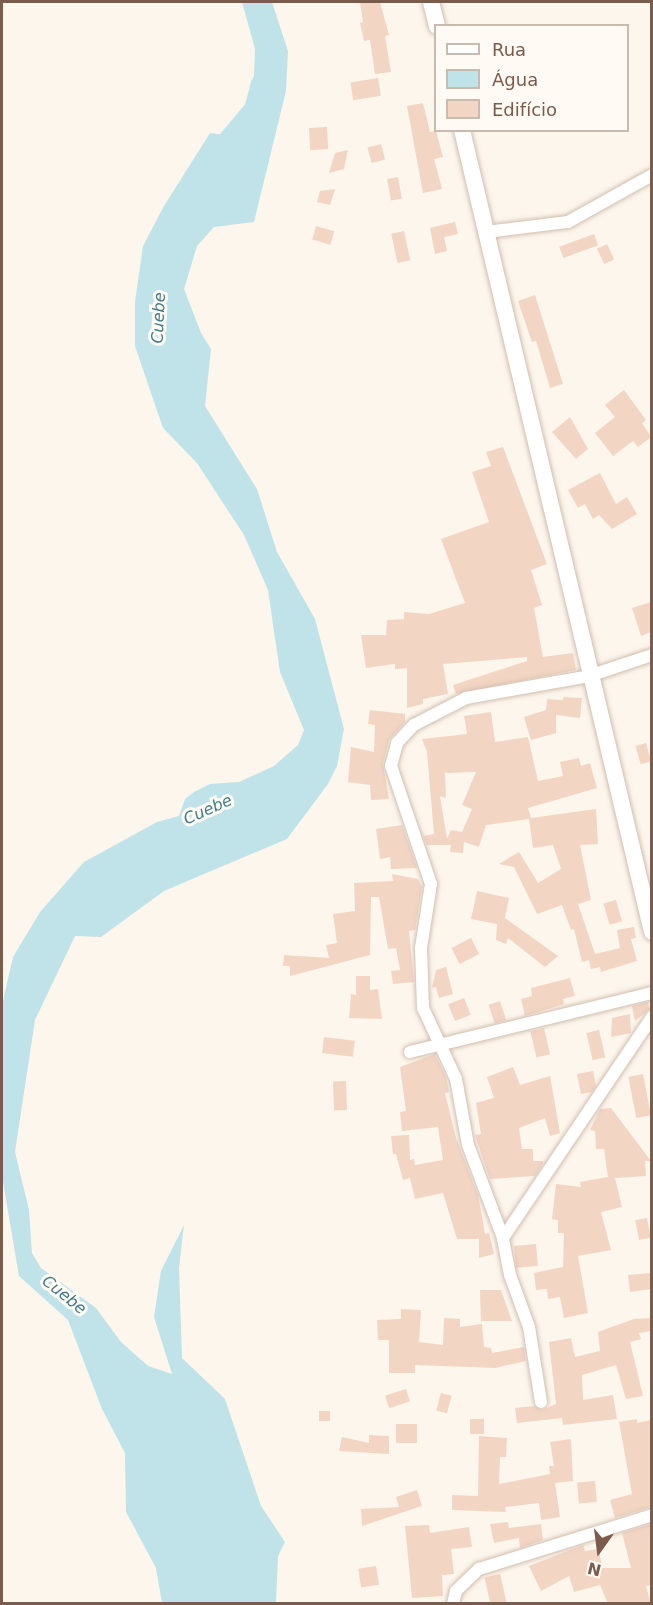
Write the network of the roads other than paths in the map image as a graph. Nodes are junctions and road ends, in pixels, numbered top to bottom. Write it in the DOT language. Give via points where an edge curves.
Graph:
graph roads {
  1 [pos="431,2"];
  2 [pos="436,24"];
  3 [pos="462,132"];
  4 [pos="651,175"];
  5 [pos="486,232"];
  6 [pos="651,655"];
  7 [pos="589,676"];
  8 [pos="651,932"];
  9 [pos="651,993"];
  10 [pos="651,1017"];
  11 [pos="442,1043"];
  12 [pos="410,1052"];
  13 [pos="503,1238"];
  14 [pos="541,1402"];
  15 [pos="651,1515"];
  16 [pos="453,1604"];
  1 -- 2 [label="main road"];
  3 -- 5 [label="main road"];
  4 -- 5 [label="street" via="568,222"];
  5 -- 7 [label="main road"];
  6 -- 7 [label="street"];
  7 -- 8 [label="main road"];
  7 -- 11 [label="street" via="466,698 414,725 397,743 390,766 431,884 421,948 423,1008"];
  9 -- 11 [label="street"];
  10 -- 13 [label="street"];
  11 -- 12 [label="street"];
  11 -- 13 [label="street" via="456,1079 468,1145"];
  13 -- 14 [label="street" via="529,1328"];
  15 -- 16 [label="street" via="479,1569 456,1591"];
}
